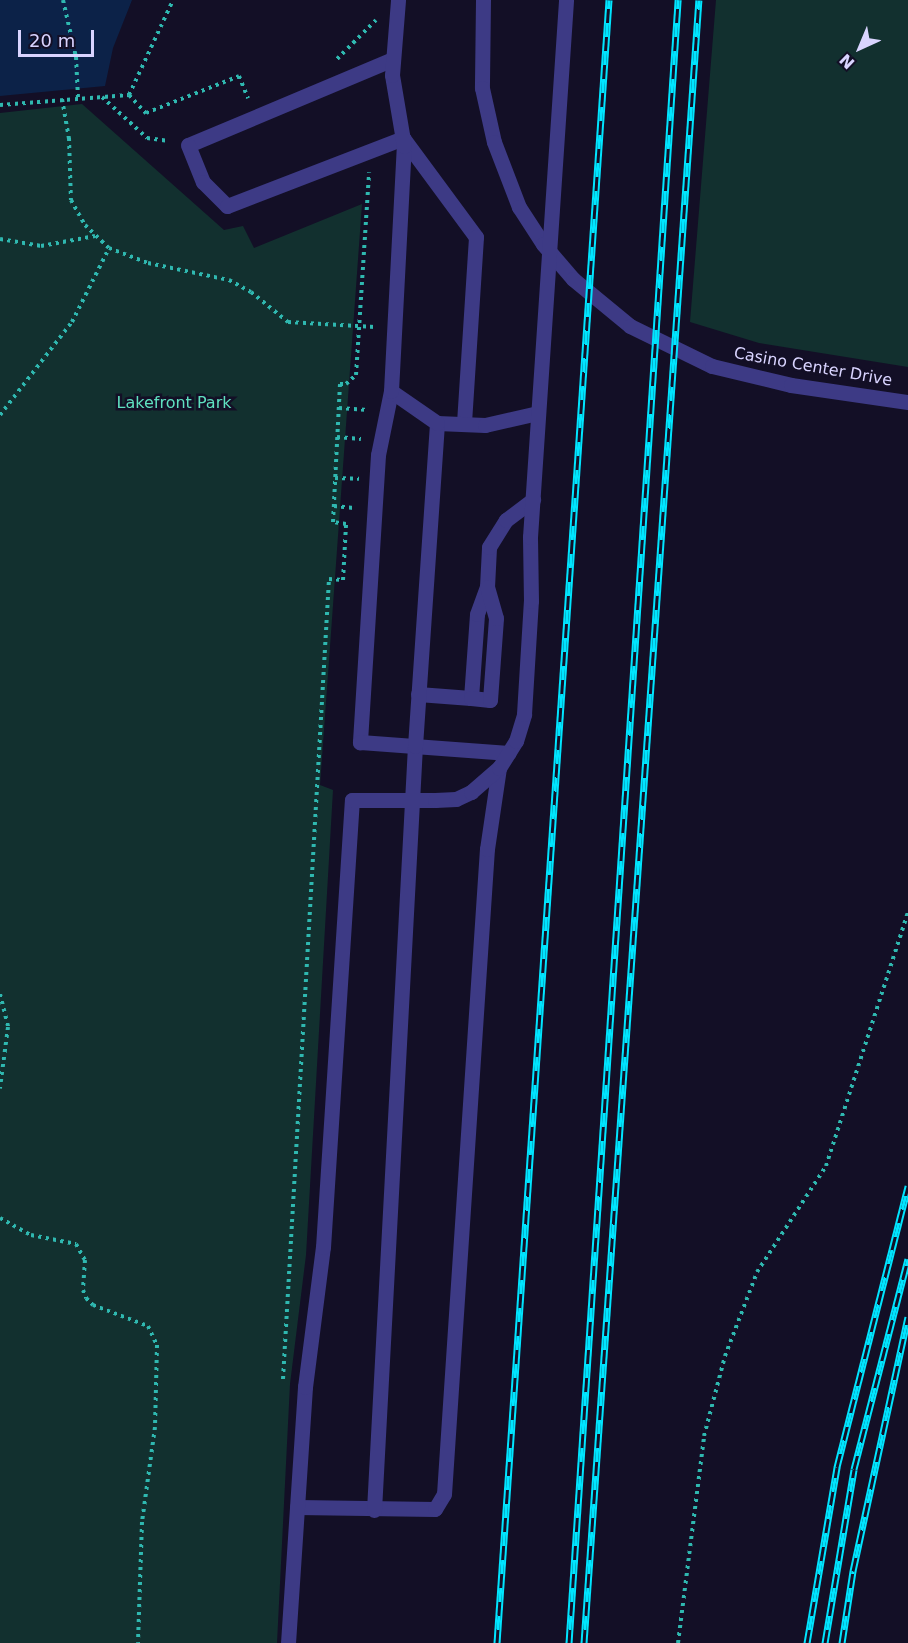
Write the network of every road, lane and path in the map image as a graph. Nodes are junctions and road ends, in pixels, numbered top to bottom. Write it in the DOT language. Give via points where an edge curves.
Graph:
graph roads {
  1 [pos="63,0"];
  2 [pos="173,0"];
  3 [pos="398,0"];
  4 [pos="483,0"];
  5 [pos="566,0"];
  6 [pos="380,16"];
  7 [pos="393,59"];
  8 [pos="333,63"];
  9 [pos="129,95"];
  10 [pos="260,96"];
  11 [pos="101,97"];
  12 [pos="78,98"];
  13 [pos="63,99"];
  14 [pos="0,105"];
  15 [pos="403,138"];
  16 [pos="188,145"];
  17 [pos="370,150"];
  18 [pos="95,236"];
  19 [pos="0,239"];
  20 [pos="109,248"];
  21 [pos="358,326"];
  22 [pos="394,328"];
  23 [pos="391,391"];
  24 [pos="908,402"];
  25 [pos="339,408"];
  26 [pos="387,412"];
  27 [pos="538,413"];
  28 [pos="0,415"];
  29 [pos="437,423"];
  30 [pos="464,424"];
  31 [pos="533,500"];
  32 [pos="418,694"];
  33 [pos="415,746"];
  34 [pos="509,753"];
  35 [pos="499,768"];
  36 [pos="413,799"];
  37 [pos="908,912"];
  38 [pos="0,994"];
  39 [pos="0,1088"];
  40 [pos="0,1218"];
  41 [pos="283,1387"];
  42 [pos="297,1507"];
  43 [pos="374,1510"];
  44 [pos="138,1643"];
  45 [pos="288,1643"];
  46 [pos="678,1643"];
  1 -- 12 [label="path" via="76,57"];
  2 -- 9 [label="path"];
  3 -- 7 [label="street"];
  4 -- 24 [label="street, Casino Center Drive" via="482,88 494,142 519,207 573,279 630,327 712,366 791,385"];
  5 -- 27 [label="street"];
  6 -- 8 [label="path"];
  7 -- 15 [label="street" via="392,75"];
  7 -- 16 [label="street"];
  9 -- 10 [label="path" via="146,113 238,76 249,100"];
  9 -- 11 [label="path"];
  11 -- 12 [label="path"];
  11 -- 16 [label="path" via="147,138"];
  12 -- 13 [label="path"];
  13 -- 14 [label="path"];
  13 -- 18 [label="path" via="69,138 68,189 76,213"];
  15 -- 17 [label="street"];
  15 -- 22 [label="street"];
  15 -- 30 [label="street" via="476,237"];
  16 -- 17 [label="street" via="202,182 227,206"];
  17 -- 21 [label="path"];
  18 -- 19 [label="path" via="41,246"];
  18 -- 20 [label="path"];
  20 -- 21 [label="path" via="148,263 229,280 288,322"];
  20 -- 28 [label="path" via="72,322"];
  21 -- 22 [label="path"];
  21 -- 25 [label="path" via="356,375 340,384"];
  22 -- 23 [label="street"];
  23 -- 26 [label="street"];
  23 -- 29 [label="street"];
  25 -- 26 [label="path"];
  25 -- 41 [label="path" via="333,522 346,524 346,535 343,580 329,579"];
  26 -- 33 [label="street" via="378,455 360,742"];
  27 -- 30 [label="street" via="495,424"];
  27 -- 31 [label="street"];
  29 -- 30 [label="street"];
  29 -- 32 [label="street"];
  31 -- 32 [label="street" via="495,532 489,547 487,586 477,614 471,698"];
  31 -- 34 [label="street" via="524,714"];
  32 -- 33 [label="street"];
  33 -- 34 [label="street"];
  33 -- 36 [label="street"];
  34 -- 35 [label="street"];
  35 -- 36 [label="street" via="487,782 456,799"];
  35 -- 43 [label="street" via="487,849 444,1494 435,1509"];
  36 -- 42 [label="street" via="352,800 323,1247 305,1387"];
  36 -- 43 [label="street"];
  37 -- 46 [label="path" via="826,1166 757,1272 725,1356 704,1436"];
  38 -- 39 [label="path" via="8,1028"];
  40 -- 44 [label="path" via="31,1235 76,1244 85,1260 86,1298 93,1305 148,1326 157,1345 155,1426 142,1522"];
  42 -- 43 [label="street"];
  42 -- 45 [label="street"];
}
